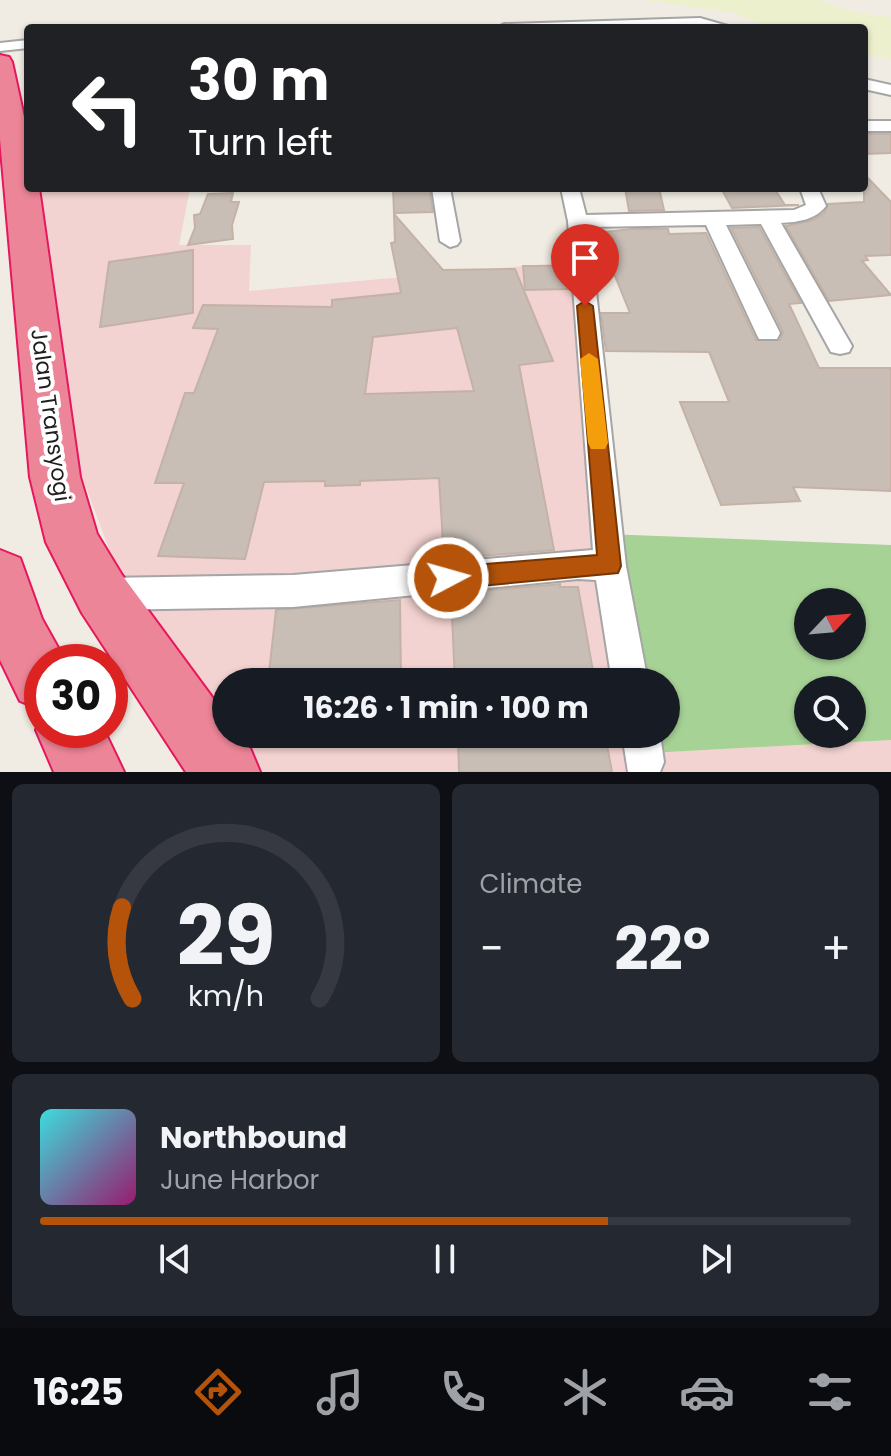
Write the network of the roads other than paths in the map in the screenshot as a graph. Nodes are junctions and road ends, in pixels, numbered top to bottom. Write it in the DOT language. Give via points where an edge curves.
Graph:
graph roads {
  1 [pos="635,24"];
  2 [pos="709,24"];
  3 [pos="24,44"];
  4 [pos="0,47"];
  5 [pos="0,62"];
  6 [pos="868,85"];
  7 [pos="891,90"];
  8 [pos="868,126"];
  9 [pos="891,126"];
  10 [pos="24,174"];
  11 [pos="26,192"];
  12 [pos="442,192"];
  13 [pos="571,192"];
  14 [pos="811,192"];
  15 [pos="712,217"];
  16 [pos="768,218"];
  17 [pos="578,221"];
  18 [pos="450,241"];
  19 [pos="768,333"];
  20 [pos="840,346"];
  21 [pos="610,566"];
  22 [pos="0,576"];
  23 [pos="102,594"];
  24 [pos="24,645"];
  25 [pos="628,668"];
  26 [pos="77,748"];
  27 [pos="215,768"];
  28 [pos="90,772"];
  1 -- 2 [label="street"];
  3 -- 4 [label="street"];
  5 -- 10 [label="highway, Jalan Transyogi"];
  6 -- 7 [label="street"];
  8 -- 9 [label="street"];
  11 -- 23 [label="highway, Jalan Transyogi" via="55,477 73,542"];
  12 -- 18 [label="street"];
  13 -- 17 [label="street"];
  14 -- 16 [label="street" via="813,211"];
  15 -- 16 [label="street"];
  15 -- 17 [label="street"];
  15 -- 19 [label="street"];
  16 -- 20 [label="street"];
  17 -- 21 [label="street"];
  21 -- 23 [label="street" via="578,564 293,591"];
  21 -- 25 [label="street"];
  22 -- 24 [label="highway"];
  23 -- 27 [label="highway, Jalan Transyogi"];
  26 -- 28 [label="highway"];
}
